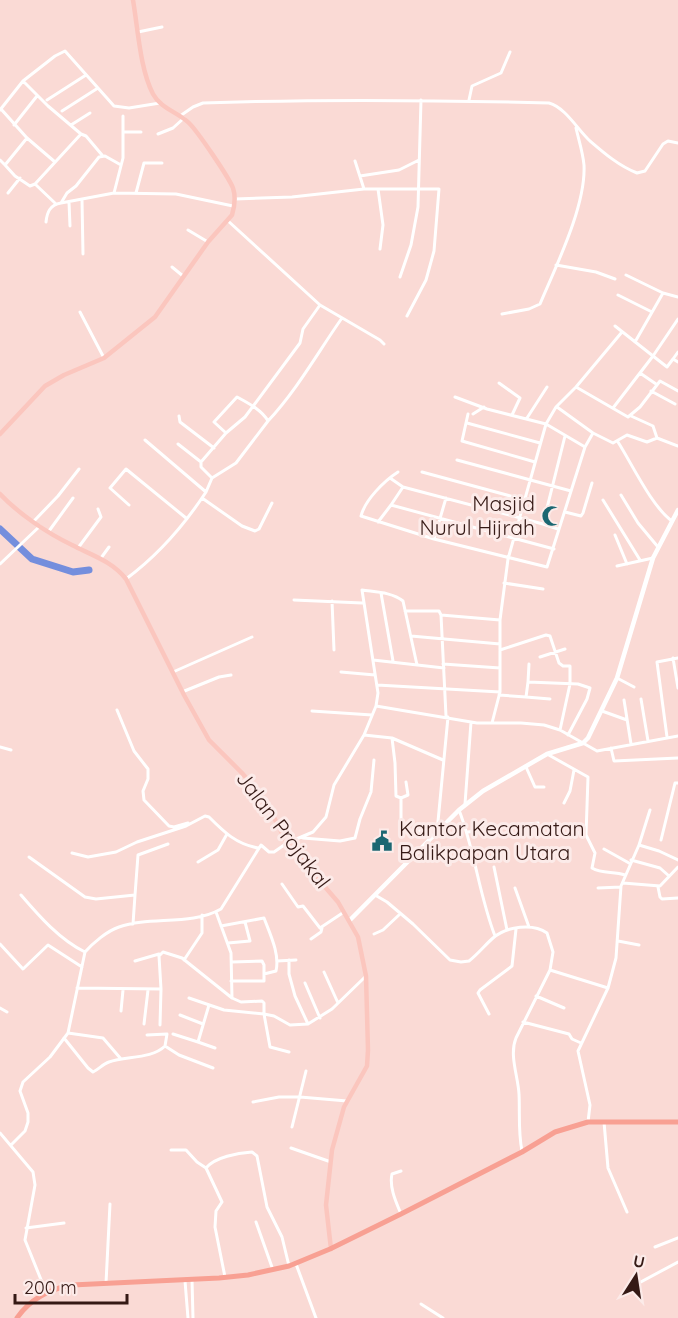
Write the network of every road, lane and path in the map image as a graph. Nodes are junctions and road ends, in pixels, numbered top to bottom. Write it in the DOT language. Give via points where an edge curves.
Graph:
graph roads {
  1 [pos="133,0"];
  2 [pos="162,27"];
  3 [pos="138,32"];
  4 [pos="510,52"];
  5 [pos="86,74"];
  6 [pos="23,81"];
  7 [pos="98,88"];
  8 [pos="38,95"];
  9 [pos="47,100"];
  10 [pos="421,100"];
  11 [pos="469,100"];
  12 [pos="160,103"];
  13 [pos="1,110"];
  14 [pos="62,111"];
  15 [pos="90,113"];
  16 [pos="123,116"];
  17 [pos="182,117"];
  18 [pos="14,125"];
  19 [pos="71,125"];
  20 [pos="576,127"];
  21 [pos="123,132"];
  22 [pos="141,132"];
  23 [pos="81,134"];
  24 [pos="158,134"];
  25 [pos="27,138"];
  26 [pos="678,143"];
  27 [pos="102,155"];
  28 [pos="0,160"];
  29 [pos="419,160"];
  30 [pos="356,161"];
  31 [pos="55,162"];
  32 [pos="162,163"];
  33 [pos="5,165"];
  34 [pos="121,165"];
  35 [pos="360,176"];
  36 [pos="20,178"];
  37 [pos="35,184"];
  38 [pos="364,189"];
  39 [pos="378,189"];
  40 [pos="419,189"];
  41 [pos="8,192"];
  42 [pos="114,193"];
  43 [pos="136,193"];
  44 [pos="236,199"];
  45 [pos="82,200"];
  46 [pos="69,202"];
  47 [pos="61,203"];
  48 [pos="56,204"];
  49 [pos="235,206"];
  50 [pos="226,220"];
  51 [pos="46,222"];
  52 [pos="70,226"];
  53 [pos="188,230"];
  54 [pos="207,242"];
  55 [pos="380,249"];
  56 [pos="83,254"];
  57 [pos="556,265"];
  58 [pos="172,267"];
  59 [pos="626,275"];
  60 [pos="183,276"];
  61 [pos="400,277"];
  62 [pos="615,279"];
  63 [pos="663,293"];
  64 [pos="618,294"];
  65 [pos="678,297"];
  66 [pos="320,304"];
  67 [pos="80,312"];
  68 [pos="652,312"];
  69 [pos="502,314"];
  70 [pos="407,316"];
  71 [pos="342,318"];
  72 [pos="678,319"];
  73 [pos="615,326"];
  74 [pos="622,332"];
  75 [pos="635,342"];
  76 [pos="384,344"];
  77 [pos="678,352"];
  78 [pos="653,356"];
  79 [pos="104,358"];
  80 [pos="673,359"];
  81 [pos="678,362"];
  82 [pos="640,373"];
  83 [pos="499,383"];
  84 [pos="656,384"];
  85 [pos="547,387"];
  86 [pos="576,387"];
  87 [pos="651,391"];
  88 [pos="678,391"];
  89 [pos="454,397"];
  90 [pos="675,404"];
  91 [pos="252,406"];
  92 [pos="484,407"];
  93 [pos="556,407"];
  94 [pos="613,408"];
  95 [pos="468,414"];
  96 [pos="473,414"];
  97 [pos="512,415"];
  98 [pos="179,416"];
  99 [pos="631,416"];
  100 [pos="527,418"];
  101 [pos="268,421"];
  102 [pos="467,423"];
  103 [pos="546,424"];
  104 [pos="594,433"];
  105 [pos="226,434"];
  106 [pos="0,435"];
  107 [pos="565,436"];
  108 [pos="657,438"];
  109 [pos="145,440"];
  110 [pos="618,442"];
  111 [pos="540,443"];
  112 [pos="178,444"];
  113 [pos="678,446"];
  114 [pos="585,447"];
  115 [pos="214,448"];
  116 [pos="457,460"];
  117 [pos="201,462"];
  118 [pos="535,462"];
  119 [pos="79,469"];
  120 [pos="398,472"];
  121 [pos="422,472"];
  122 [pos="212,478"];
  123 [pos="389,478"];
  124 [pos="531,482"];
  125 [pos="592,483"];
  126 [pos="403,487"];
  127 [pos="551,487"];
  128 [pos="571,491"];
  129 [pos="206,492"];
  130 [pos="0,494"];
  131 [pos="621,495"];
  132 [pos="73,498"];
  133 [pos="202,498"];
  134 [pos="446,498"];
  135 [pos="525,500"];
  136 [pos="603,500"];
  137 [pos="272,503"];
  138 [pos="391,505"];
  139 [pos="129,506"];
  140 [pos="98,509"];
  141 [pos="678,510"];
  142 [pos="565,512"];
  143 [pos="186,518"];
  144 [pos="440,518"];
  145 [pos="520,518"];
  146 [pos="34,521"];
  147 [pos="672,521"];
  148 [pos="378,522"];
  149 [pos="543,525"];
  150 [pos="40,526"];
  151 [pos="559,529"];
  152 [pos="49,531"];
  153 [pos="615,535"];
  154 [pos="514,538"];
  155 [pos="435,539"];
  156 [pos="109,547"];
  157 [pos="78,548"];
  158 [pos="658,548"];
  159 [pos="554,549"];
  160 [pos="101,558"];
  161 [pos="653,558"];
  162 [pos="508,559"];
  163 [pos="640,560"];
  164 [pos="0,564"];
  165 [pos="627,564"];
  166 [pos="617,566"];
  167 [pos="126,579"];
  168 [pos="504,583"];
  169 [pos="543,589"];
  170 [pos="381,592"];
  171 [pos="294,600"];
  172 [pos="332,601"];
  173 [pos="362,603"];
  174 [pos="405,611"];
  175 [pos="441,615"];
  176 [pos="500,620"];
  177 [pos="411,636"];
  178 [pos="252,637"];
  179 [pos="442,639"];
  180 [pos="500,644"];
  181 [pos="565,649"];
  182 [pos="334,650"];
  183 [pos="500,650"];
  184 [pos="555,651"];
  185 [pos="540,657"];
  186 [pos="673,658"];
  187 [pos="678,658"];
  188 [pos="372,660"];
  189 [pos="393,661"];
  190 [pos="529,664"];
  191 [pos="417,665"];
  192 [pos="443,666"];
  193 [pos="500,668"];
  194 [pos="173,672"];
  195 [pos="341,672"];
  196 [pos="231,675"];
  197 [pos="375,675"];
  198 [pos="617,678"];
  199 [pos="528,682"];
  200 [pos="570,684"];
  201 [pos="377,685"];
  202 [pos="634,687"];
  203 [pos="678,688"];
  204 [pos="445,690"];
  205 [pos="182,692"];
  206 [pos="500,694"];
  207 [pos="526,696"];
  208 [pos="550,699"];
  209 [pos="641,699"];
  210 [pos="624,700"];
  211 [pos="375,706"];
  212 [pos="117,710"];
  213 [pos="312,711"];
  214 [pos="602,711"];
  215 [pos="372,715"];
  216 [pos="447,717"];
  217 [pos="627,720"];
  218 [pos="471,722"];
  219 [pos="492,723"];
  220 [pos="560,730"];
  221 [pos="364,735"];
  222 [pos="568,735"];
  223 [pos="678,736"];
  224 [pos="392,738"];
  225 [pos="667,738"];
  226 [pos="648,741"];
  227 [pos="584,743"];
  228 [pos="631,744"];
  229 [pos="0,747"];
  230 [pos="611,748"];
  231 [pos="11,750"];
  232 [pos="547,754"];
  233 [pos="678,758"];
  234 [pos="374,760"];
  235 [pos="443,760"];
  236 [pos="526,765"];
  237 [pos="574,770"];
  238 [pos="406,782"];
  239 [pos="678,783"];
  240 [pos="544,787"];
  241 [pos="400,798"];
  242 [pos="564,803"];
  243 [pos="465,806"];
  244 [pos="459,810"];
  245 [pos="650,810"];
  246 [pos="190,823"];
  247 [pos="538,823"];
  248 [pos="572,831"];
  249 [pos="468,832"];
  250 [pos="227,834"];
  251 [pos="435,834"];
  252 [pos="585,835"];
  253 [pos="301,837"];
  254 [pos="661,840"];
  255 [pos="287,843"];
  256 [pos="168,844"];
  257 [pos="639,845"];
  258 [pos="258,848"];
  259 [pos="604,849"];
  260 [pos="72,853"];
  261 [pos="29,857"];
  262 [pos="678,860"];
  263 [pos="630,861"];
  264 [pos="198,862"];
  265 [pos="494,867"];
  266 [pos="678,867"];
  267 [pos="625,875"];
  268 [pos="669,876"];
  269 [pos="282,884"];
  270 [pos="622,885"];
  271 [pos="658,887"];
  272 [pos="515,888"];
  273 [pos="598,888"];
  274 [pos="21,895"];
  275 [pos="135,895"];
  276 [pos="375,895"];
  277 [pos="678,898"];
  278 [pos="216,912"];
  279 [pos="344,912"];
  280 [pos="400,914"];
  281 [pos="202,915"];
  282 [pos="350,920"];
  283 [pos="245,922"];
  284 [pos="133,924"];
  285 [pos="220,926"];
  286 [pos="529,927"];
  287 [pos="322,928"];
  288 [pos="516,928"];
  289 [pos="507,930"];
  290 [pos="374,934"];
  291 [pos="495,936"];
  292 [pos="311,939"];
  293 [pos="618,941"];
  294 [pos="228,943"];
  295 [pos="0,944"];
  296 [pos="639,945"];
  297 [pos="85,952"];
  298 [pos="159,954"];
  299 [pos="184,960"];
  300 [pos="289,960"];
  301 [pos="296,960"];
  302 [pos="135,961"];
  303 [pos="277,961"];
  304 [pos="232,962"];
  305 [pos="82,967"];
  306 [pos="550,970"];
  307 [pos="324,972"];
  308 [pos="264,974"];
  309 [pos="366,976"];
  310 [pos="231,981"];
  311 [pos="305,983"];
  312 [pos="77,988"];
  313 [pos="608,988"];
  314 [pos="161,989"];
  315 [pos="123,990"];
  316 [pos="148,990"];
  317 [pos="536,996"];
  318 [pos="189,998"];
  319 [pos="232,998"];
  320 [pos="338,1003"];
  321 [pos="209,1005"];
  322 [pos="0,1008"];
  323 [pos="564,1008"];
  324 [pos="121,1011"];
  325 [pos="7,1012"];
  326 [pos="264,1014"];
  327 [pos="489,1014"];
  328 [pos="180,1015"];
  329 [pos="320,1018"];
  330 [pos="523,1022"];
  331 [pos="144,1024"];
  332 [pos="203,1024"];
  333 [pos="308,1024"];
  334 [pos="160,1025"];
  335 [pos="68,1033"];
  336 [pos="173,1034"];
  337 [pos="147,1035"];
  338 [pos="64,1038"];
  339 [pos="198,1042"];
  340 [pos="581,1043"];
  341 [pos="165,1046"];
  342 [pos="215,1048"];
  343 [pos="289,1052"];
  344 [pos="121,1059"];
  345 [pos="213,1068"];
  346 [pos="306,1071"];
  347 [pos="300,1097"];
  348 [pos="347,1101"];
  349 [pos="253,1102"];
  350 [pos="588,1122"];
  351 [pos="604,1122"];
  352 [pos="678,1122"];
  353 [pos="292,1127"];
  354 [pos="0,1132"];
  355 [pos="11,1145"];
  356 [pos="291,1148"];
  357 [pos="171,1150"];
  358 [pos="522,1152"];
  359 [pos="331,1162"];
  360 [pos="206,1168"];
  361 [pos="401,1172"];
  362 [pos="110,1204"];
  363 [pos="627,1212"];
  364 [pos="401,1214"];
  365 [pos="256,1222"];
  366 [pos="64,1223"];
  367 [pos="26,1228"];
  368 [pos="678,1238"];
  369 [pos="655,1246"];
  370 [pos="331,1249"];
  371 [pos="678,1262"];
  372 [pos="292,1265"];
  373 [pos="273,1270"];
  374 [pos="225,1277"];
  375 [pos="189,1280"];
  376 [pos="106,1283"];
  377 [pos="624,1291"];
  378 [pos="46,1292"];
  379 [pos="421,1304"];
  380 [pos="17,1318"];
  381 [pos="188,1318"];
  382 [pos="193,1318"];
  383 [pos="316,1318"];
  384 [pos="443,1318"];
  1 -- 3 [label="main road"];
  2 -- 3 [label="street"];
  3 -- 12 [label="main road" via="149,83"];
  4 -- 11 [label="street" via="502,72 472,86"];
  5 -- 6 [label="street" via="65,51"];
  5 -- 7 [label="street"];
  5 -- 9 [label="street"];
  6 -- 8 [label="street"];
  6 -- 13 [label="street"];
  7 -- 12 [label="street" via="114,106"];
  7 -- 14 [label="street"];
  8 -- 18 [label="street"];
  8 -- 19 [label="street"];
  10 -- 11 [label="street"];
  10 -- 17 [label="street" via="202,103"];
  10 -- 29 [label="street"];
  11 -- 20 [label="street" via="552,104"];
  12 -- 17 [label="main road"];
  13 -- 18 [label="street"];
  15 -- 19 [label="street"];
  16 -- 21 [label="street"];
  17 -- 24 [label="street" via="173,128"];
  17 -- 44 [label="main road" via="198,134 232,186"];
  18 -- 25 [label="street"];
  19 -- 23 [label="street"];
  20 -- 26 [label="street" via="609,157 636,172 645,171 663,144"];
  20 -- 57 [label="street" via="584,169 573,221"];
  21 -- 22 [label="street"];
  21 -- 34 [label="street"];
  23 -- 27 [label="street"];
  23 -- 31 [label="street"];
  25 -- 31 [label="street"];
  25 -- 33 [label="street"];
  27 -- 34 [label="street"];
  27 -- 47 [label="street"];
  28 -- 33 [label="street"];
  29 -- 35 [label="street" via="399,170"];
  29 -- 40 [label="street"];
  30 -- 35 [label="street"];
  31 -- 37 [label="street"];
  32 -- 43 [label="street" via="143,164"];
  33 -- 36 [label="street"];
  34 -- 42 [label="street"];
  35 -- 38 [label="street"];
  36 -- 37 [label="street" via="30,186"];
  36 -- 41 [label="street"];
  37 -- 48 [label="street"];
  38 -- 39 [label="street"];
  38 -- 44 [label="street"];
  39 -- 40 [label="street"];
  39 -- 55 [label="street" via="383,225"];
  40 -- 61 [label="street" via="413,237"];
  40 -- 70 [label="street" via="439,190 436,244 425,282"];
  42 -- 43 [label="street"];
  42 -- 45 [label="street"];
  43 -- 49 [label="street" via="176,194"];
  44 -- 49 [label="main road"];
  45 -- 46 [label="street"];
  45 -- 56 [label="street"];
  46 -- 47 [label="street"];
  46 -- 52 [label="street"];
  47 -- 48 [label="street"];
  48 -- 51 [label="street" via="47,212"];
  49 -- 50 [label="main road"];
  50 -- 54 [label="main road"];
  50 -- 66 [label="street"];
  53 -- 54 [label="street"];
  54 -- 60 [label="main road"];
  57 -- 62 [label="street"];
  57 -- 69 [label="street" via="540,304"];
  58 -- 60 [label="street"];
  59 -- 63 [label="street"];
  60 -- 79 [label="main road" via="155,317"];
  63 -- 65 [label="street"];
  63 -- 68 [label="street"];
  64 -- 68 [label="street"];
  66 -- 71 [label="street"];
  66 -- 91 [label="street" via="303,329 300,343"];
  67 -- 79 [label="street"];
  68 -- 75 [label="street"];
  71 -- 76 [label="street"];
  71 -- 101 [label="street" via="286,402"];
  72 -- 78 [label="street"];
  73 -- 74 [label="street"];
  74 -- 75 [label="street"];
  74 -- 86 [label="street"];
  75 -- 78 [label="street"];
  77 -- 80 [label="street"];
  78 -- 80 [label="street" via="667,367"];
  78 -- 82 [label="street"];
  79 -- 106 [label="main road" via="45,386"];
  80 -- 81 [label="street"];
  82 -- 84 [label="street"];
  82 -- 94 [label="street"];
  83 -- 97 [label="street" via="520,398"];
  84 -- 87 [label="street"];
  84 -- 88 [label="street" via="660,381"];
  85 -- 100 [label="street"];
  86 -- 93 [label="street"];
  86 -- 94 [label="street"];
  87 -- 90 [label="street"];
  87 -- 99 [label="street"];
  89 -- 92 [label="street"];
  91 -- 101 [label="street"];
  91 -- 105 [label="street" via="242,422"];
  91 -- 105 [label="street" via="236,398 214,422"];
  92 -- 96 [label="street"];
  92 -- 97 [label="street"];
  93 -- 103 [label="street"];
  93 -- 104 [label="street"];
  94 -- 99 [label="street"];
  95 -- 102 [label="street"];
  97 -- 100 [label="street"];
  98 -- 115 [label="street" via="180,422"];
  99 -- 108 [label="street" via="653,426"];
  100 -- 103 [label="street"];
  101 -- 122 [label="street" via="236,463"];
  102 -- 111 [label="street"];
  102 -- 118 [label="street" via="462,441"];
  103 -- 107 [label="street"];
  103 -- 111 [label="street"];
  104 -- 110 [label="street"];
  104 -- 114 [label="street"];
  105 -- 115 [label="street"];
  107 -- 114 [label="street"];
  107 -- 127 [label="street"];
  108 -- 110 [label="street" via="647,442 627,435"];
  108 -- 113 [label="street"];
  109 -- 129 [label="street"];
  110 -- 147 [label="street" via="653,501"];
  111 -- 118 [label="street"];
  112 -- 117 [label="street"];
  114 -- 128 [label="street"];
  115 -- 117 [label="street"];
  116 -- 124 [label="street"];
  117 -- 122 [label="street"];
  118 -- 124 [label="street"];
  119 -- 146 [label="street"];
  120 -- 123 [label="street"];
  121 -- 135 [label="street"];
  122 -- 129 [label="street"];
  123 -- 126 [label="street"];
  123 -- 148 [label="street" via="360,514"];
  124 -- 127 [label="street"];
  124 -- 135 [label="street"];
  125 -- 142 [label="street" via="581,516"];
  126 -- 134 [label="street"];
  126 -- 138 [label="street"];
  127 -- 128 [label="street"];
  127 -- 149 [label="street"];
  128 -- 142 [label="street"];
  129 -- 133 [label="street"];
  130 -- 146 [label="main road, Jalan Projakal"];
  131 -- 158 [label="street"];
  132 -- 152 [label="street"];
  133 -- 137 [label="street" via="255,531"];
  133 -- 143 [label="street"];
  134 -- 144 [label="street"];
  134 -- 145 [label="street"];
  135 -- 145 [label="street"];
  136 -- 163 [label="street"];
  138 -- 144 [label="street"];
  138 -- 148 [label="street"];
  139 -- 143 [label="street" via="110,489 126,469"];
  140 -- 157 [label="street" via="101,517"];
  141 -- 147 [label="street"];
  142 -- 151 [label="street"];
  143 -- 167 [label="street" via="153,556"];
  144 -- 154 [label="street"];
  144 -- 155 [label="street"];
  145 -- 149 [label="street"];
  145 -- 154 [label="street"];
  146 -- 150 [label="main road, Jalan Projakal"];
  147 -- 158 [label="street"];
  148 -- 155 [label="street"];
  149 -- 151 [label="street"];
  150 -- 152 [label="main road, Jalan Projakal"];
  150 -- 164 [label="street"];
  151 -- 159 [label="street"];
  152 -- 157 [label="main road, Jalan Projakal"];
  153 -- 165 [label="street"];
  154 -- 159 [label="street"];
  154 -- 162 [label="street"];
  155 -- 162 [label="street"];
  156 -- 160 [label="street"];
  157 -- 160 [label="main road, Jalan Projakal"];
  158 -- 161 [label="street"];
  159 -- 162 [label="street" via="547,567"];
  160 -- 167 [label="main road, Jalan Projakal"];
  161 -- 163 [label="street"];
  161 -- 198 [label="street"];
  162 -- 168 [label="street"];
  163 -- 165 [label="street"];
  165 -- 166 [label="street"];
  167 -- 194 [label="main road, Jalan Projakal"];
  168 -- 169 [label="street"];
  168 -- 176 [label="street"];
  170 -- 173 [label="street" via="362,590"];
  170 -- 174 [label="street" via="400,598"];
  170 -- 189 [label="street"];
  171 -- 172 [label="street"];
  172 -- 173 [label="street"];
  172 -- 182 [label="street"];
  173 -- 188 [label="street"];
  174 -- 175 [label="street" via="439,611"];
  174 -- 177 [label="street"];
  175 -- 176 [label="street"];
  175 -- 179 [label="street"];
  176 -- 180 [label="street"];
  177 -- 179 [label="street"];
  177 -- 191 [label="street"];
  178 -- 194 [label="street"];
  179 -- 180 [label="street"];
  179 -- 192 [label="street"];
  180 -- 183 [label="street"];
  181 -- 184 [label="street"];
  183 -- 184 [label="street" via="548,634"];
  183 -- 193 [label="street"];
  184 -- 185 [label="street"];
  184 -- 200 [label="street" via="560,665 570,666"];
  186 -- 187 [label="street"];
  186 -- 203 [label="street"];
  186 -- 225 [label="street" via="657,662"];
  188 -- 189 [label="street"];
  188 -- 197 [label="street"];
  189 -- 191 [label="street"];
  190 -- 199 [label="street"];
  191 -- 192 [label="street"];
  192 -- 193 [label="street"];
  192 -- 204 [label="street"];
  193 -- 206 [label="street"];
  194 -- 205 [label="main road, Jalan Projakal"];
  195 -- 197 [label="street"];
  196 -- 205 [label="street"];
  197 -- 201 [label="street"];
  198 -- 202 [label="street"];
  198 -- 214 [label="street"];
  199 -- 200 [label="street"];
  199 -- 207 [label="street"];
  200 -- 220 [label="street"];
  200 -- 222 [label="street" via="588,686 590,691"];
  201 -- 204 [label="street"];
  201 -- 211 [label="street"];
  204 -- 206 [label="street"];
  204 -- 216 [label="street"];
  205 -- 255 [label="main road, Jalan Projakal" via="209,740 265,800"];
  206 -- 207 [label="street"];
  206 -- 219 [label="street"];
  207 -- 208 [label="street"];
  209 -- 226 [label="street"];
  210 -- 217 [label="street"];
  211 -- 215 [label="street"];
  211 -- 216 [label="street"];
  212 -- 246 [label="street" via="134,751 148,769 144,800 169,826"];
  213 -- 215 [label="street"];
  214 -- 217 [label="street"];
  214 -- 227 [label="street"];
  215 -- 221 [label="street"];
  216 -- 218 [label="street"];
  216 -- 235 [label="street"];
  217 -- 228 [label="street"];
  218 -- 219 [label="street"];
  218 -- 243 [label="street"];
  219 -- 220 [label="street" via="532,724"];
  220 -- 222 [label="street"];
  221 -- 224 [label="street"];
  221 -- 253 [label="street" via="334,785 326,817 313,832"];
  222 -- 227 [label="street"];
  223 -- 225 [label="street"];
  224 -- 235 [label="street"];
  224 -- 241 [label="street" via="396,796"];
  225 -- 226 [label="street"];
  226 -- 228 [label="street"];
  227 -- 230 [label="street" via="597,751"];
  227 -- 232 [label="street"];
  228 -- 230 [label="street"];
  229 -- 231 [label="street"];
  230 -- 233 [label="street" via="614,761"];
  232 -- 236 [label="street"];
  232 -- 237 [label="street"];
  234 -- 253 [label="street" via="372,789 355,838 340,841"];
  235 -- 251 [label="street"];
  236 -- 240 [label="street" via="535,787"];
  236 -- 243 [label="street"];
  237 -- 242 [label="street"];
  237 -- 252 [label="street" via="589,780"];
  238 -- 241 [label="street" via="408,795"];
  239 -- 254 [label="street"];
  241 -- 251 [label="street" via="401,831"];
  243 -- 244 [label="street"];
  244 -- 249 [label="street"];
  244 -- 251 [label="street"];
  245 -- 257 [label="street"];
  246 -- 250 [label="street" via="208,816"];
  246 -- 260 [label="street" via="108,854 88,857"];
  247 -- 249 [label="street"];
  248 -- 252 [label="street"];
  249 -- 291 [label="street" via="483,903"];
  250 -- 258 [label="street"];
  250 -- 264 [label="street" via="218,850"];
  251 -- 276 [label="street"];
  252 -- 267 [label="street" via="595,853 592,868"];
  253 -- 255 [label="street"];
  255 -- 258 [label="street" via="274,852 261,845"];
  255 -- 279 [label="main road, Jalan Projakal"];
  256 -- 275 [label="street" via="138,855"];
  257 -- 262 [label="street"];
  257 -- 263 [label="street"];
  258 -- 278 [label="street" via="224,906"];
  259 -- 263 [label="street"];
  261 -- 275 [label="street" via="85,897"];
  263 -- 267 [label="street"];
  263 -- 268 [label="street" via="660,868"];
  265 -- 289 [label="street"];
  266 -- 268 [label="street"];
  267 -- 270 [label="street"];
  268 -- 271 [label="street"];
  269 -- 287 [label="street" via="298,907 303,906"];
  270 -- 271 [label="street"];
  270 -- 273 [label="street"];
  270 -- 293 [label="street"];
  271 -- 277 [label="street" via="662,899"];
  272 -- 286 [label="street"];
  274 -- 297 [label="street" via="53,929"];
  275 -- 284 [label="street"];
  276 -- 280 [label="street"];
  276 -- 282 [label="street"];
  278 -- 281 [label="street"];
  278 -- 285 [label="street"];
  279 -- 282 [label="main road, Jalan Projakal"];
  279 -- 287 [label="street"];
  280 -- 290 [label="street"];
  280 -- 291 [label="street" via="454,962 469,961"];
  281 -- 284 [label="street"];
  281 -- 299 [label="street" via="202,933"];
  282 -- 309 [label="main road, Jalan Projakal" via="358,937"];
  283 -- 285 [label="street"];
  283 -- 294 [label="street" via="250,941"];
  283 -- 303 [label="street" via="264,918"];
  284 -- 297 [label="street" via="113,930"];
  285 -- 294 [label="street"];
  286 -- 288 [label="street"];
  286 -- 306 [label="street" via="547,933 553,952"];
  287 -- 292 [label="street"];
  288 -- 289 [label="street"];
  288 -- 327 [label="street" via="512,966 478,993"];
  289 -- 291 [label="street"];
  293 -- 296 [label="street"];
  293 -- 313 [label="street"];
  294 -- 304 [label="street"];
  295 -- 305 [label="street" via="23,969 48,945"];
  297 -- 305 [label="street"];
  298 -- 299 [label="street" via="170,953"];
  298 -- 302 [label="street"];
  298 -- 314 [label="street"];
  299 -- 319 [label="street"];
  300 -- 301 [label="street"];
  300 -- 303 [label="street"];
  300 -- 333 [label="street" via="295,996"];
  303 -- 308 [label="street" via="276,971"];
  304 -- 308 [label="street" via="262,961"];
  304 -- 310 [label="street"];
  305 -- 312 [label="street"];
  306 -- 313 [label="street"];
  306 -- 317 [label="street"];
  307 -- 320 [label="street"];
  308 -- 310 [label="street" via="264,981"];
  309 -- 320 [label="street"];
  309 -- 348 [label="main road, Jalan Projakal" via="367,1066"];
  310 -- 319 [label="street"];
  311 -- 329 [label="street"];
  312 -- 315 [label="street"];
  312 -- 335 [label="street"];
  313 -- 340 [label="street"];
  314 -- 316 [label="street"];
  314 -- 334 [label="street"];
  315 -- 316 [label="street"];
  315 -- 324 [label="street"];
  316 -- 331 [label="street"];
  317 -- 323 [label="street"];
  317 -- 330 [label="street"];
  318 -- 321 [label="street"];
  319 -- 326 [label="street" via="241,1002 262,1001"];
  320 -- 329 [label="street"];
  321 -- 326 [label="street"];
  321 -- 332 [label="street"];
  322 -- 325 [label="street"];
  326 -- 333 [label="street" via="290,1025"];
  326 -- 343 [label="street" via="270,1047"];
  328 -- 332 [label="street"];
  329 -- 333 [label="street"];
  330 -- 340 [label="street" via="569,1034"];
  330 -- 358 [label="street" via="513,1048"];
  332 -- 339 [label="street"];
  335 -- 338 [label="street"];
  335 -- 344 [label="street" via="103,1038"];
  336 -- 339 [label="street"];
  337 -- 341 [label="street" via="167,1034"];
  338 -- 344 [label="street" via="92,1072"];
  338 -- 355 [label="street" via="23,1082 20,1091 28,1122"];
  339 -- 342 [label="street"];
  340 -- 350 [label="street" via="578,1054 590,1106"];
  341 -- 344 [label="street" via="152,1053"];
  341 -- 345 [label="street"];
  346 -- 347 [label="street"];
  347 -- 348 [label="street"];
  347 -- 349 [label="street"];
  347 -- 353 [label="street"];
  348 -- 359 [label="main road, Jalan Projakal"];
  350 -- 351 [label="highway"];
  350 -- 358 [label="highway" via="555,1132"];
  351 -- 352 [label="highway"];
  351 -- 363 [label="street" via="608,1167"];
  354 -- 355 [label="street"];
  355 -- 367 [label="street" via="33,1172 34,1195"];
  356 -- 359 [label="street"];
  357 -- 360 [label="street" via="186,1150"];
  358 -- 364 [label="highway"];
  359 -- 370 [label="main road, Jalan Projakal" via="326,1205"];
  360 -- 372 [label="street" via="211,1162 255,1153 267,1207"];
  360 -- 374 [label="street" via="222,1202 216,1211 215,1227"];
  361 -- 364 [label="street" via="390,1178"];
  362 -- 376 [label="street"];
  364 -- 370 [label="highway"];
  365 -- 373 [label="street"];
  366 -- 367 [label="street"];
  367 -- 378 [label="street" via="27,1247"];
  368 -- 369 [label="street"];
  370 -- 372 [label="highway"];
  371 -- 377 [label="street"];
  372 -- 373 [label="highway"];
  372 -- 383 [label="street"];
  373 -- 374 [label="highway"];
  374 -- 375 [label="highway"];
  375 -- 376 [label="highway"];
  375 -- 381 [label="street"];
  375 -- 382 [label="street"];
  376 -- 378 [label="highway" via="72,1285"];
  378 -- 380 [label="highway"];
  379 -- 384 [label="street"];
}
